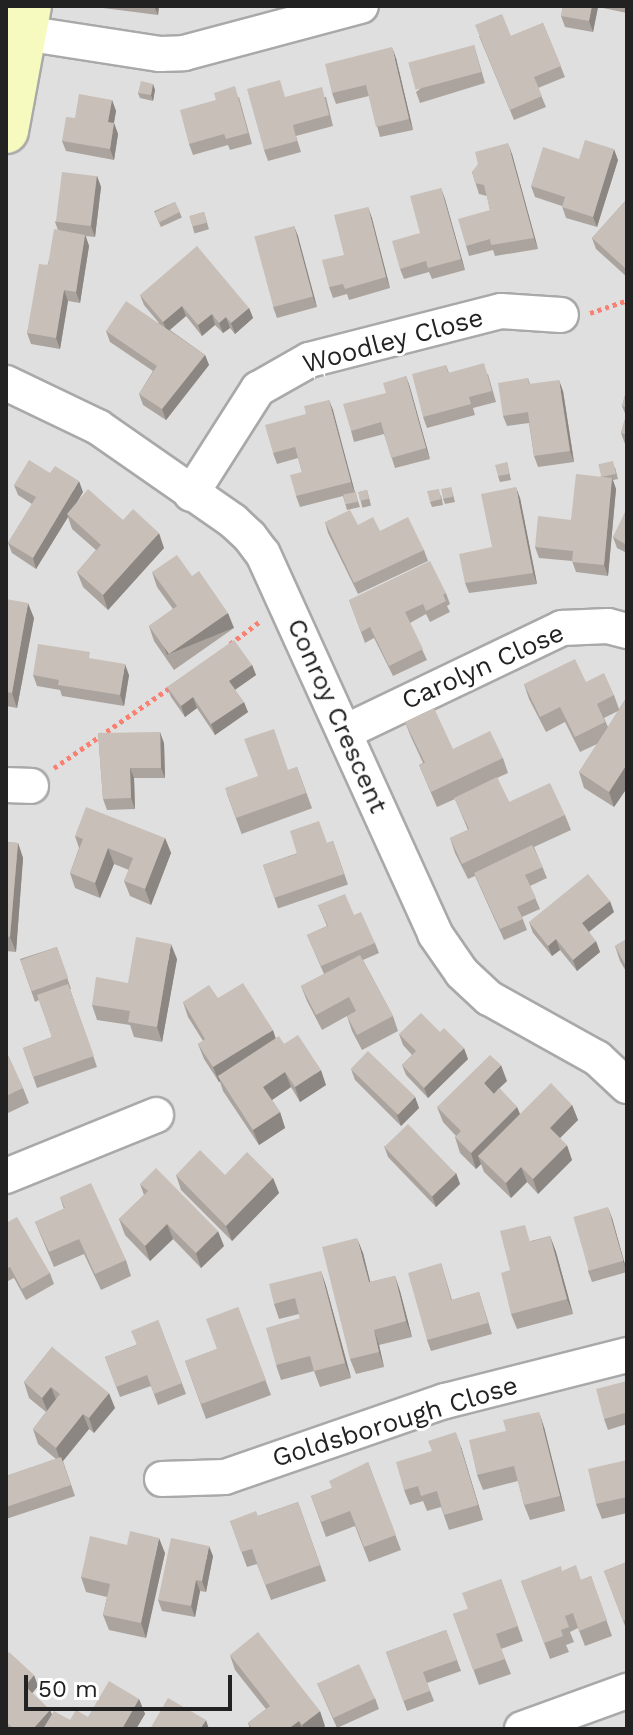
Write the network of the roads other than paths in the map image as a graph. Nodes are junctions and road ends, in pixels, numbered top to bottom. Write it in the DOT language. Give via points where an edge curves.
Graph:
graph roads {
  1 [pos="361,6"];
  2 [pos="26,20"];
  3 [pos="6,131"];
  4 [pos="561,315"];
  5 [pos="6,383"];
  6 [pos="191,494"];
  7 [pos="627,631"];
  8 [pos="345,732"];
  9 [pos="627,1086"];
  10 [pos="156,1115"];
  11 [pos="6,1176"];
  12 [pos="627,1355"];
  13 [pos="162,1479"];
  14 [pos="627,1691"];
  15 [pos="522,1729"];
  1 -- 2 [label="street" via="184,53 160,54"];
  2 -- 3 [label="street"];
  4 -- 6 [label="street, Woodley Close" via="501,311 309,360 258,389"];
  5 -- 6 [label="street, Conroy Crescent" via="98,427"];
  6 -- 8 [label="street, Conroy Crescent" via="233,521 263,554"];
  7 -- 8 [label="street, Carolyn Close" via="578,626 553,630"];
  8 -- 9 [label="street, Conroy Crescent" via="435,934 462,973 489,998 597,1058"];
  10 -- 11 [label="street"];
  12 -- 13 [label="street, Goldsborough Close" via="445,1401 225,1477"];
  14 -- 15 [label="street"];
}
